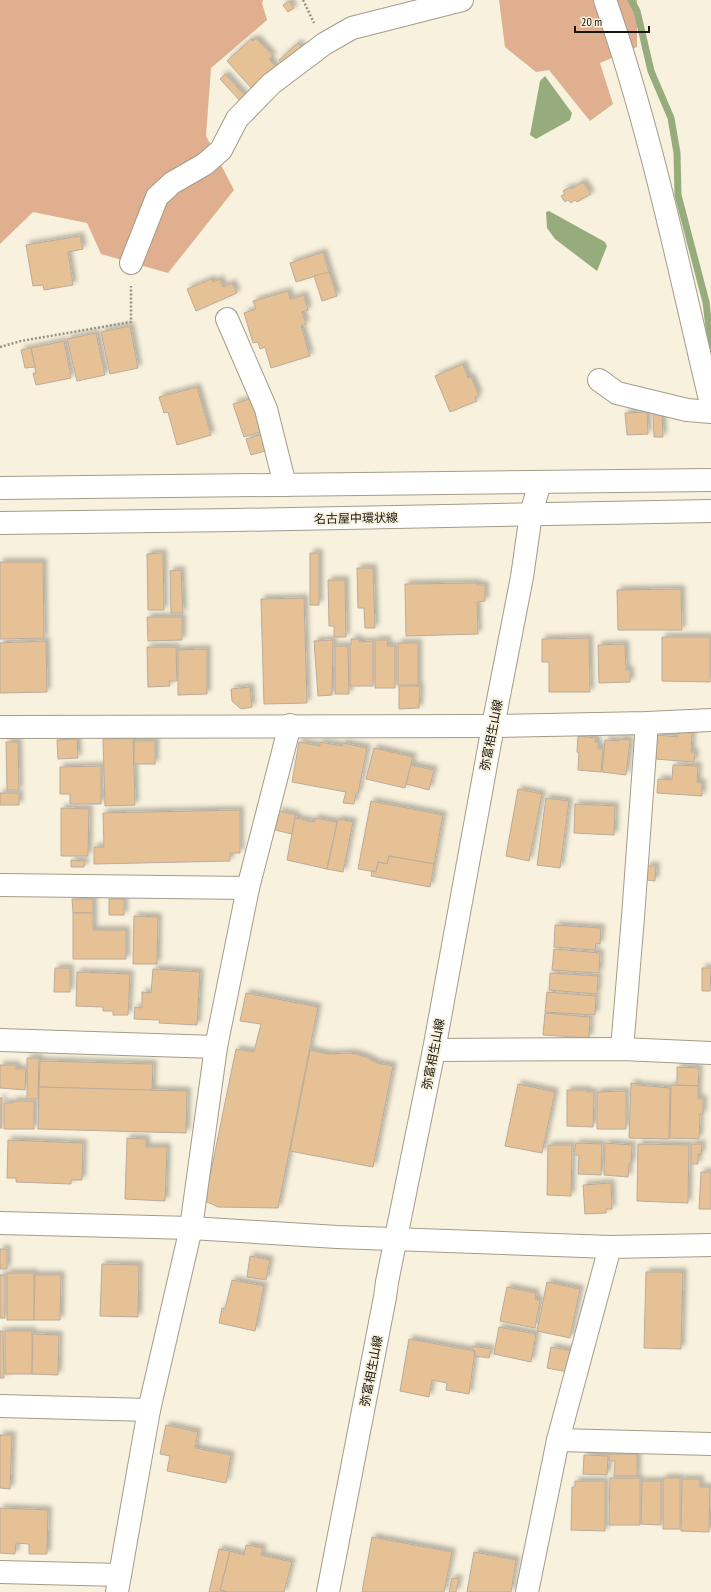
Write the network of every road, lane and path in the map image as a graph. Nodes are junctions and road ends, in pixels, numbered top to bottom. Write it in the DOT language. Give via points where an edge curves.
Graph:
graph roads {
  1 [pos="462,0"];
  2 [pos="605,0"];
  3 [pos="131,263"];
  4 [pos="228,319"];
  5 [pos="0,347"];
  6 [pos="599,380"];
  7 [pos="711,404"];
  8 [pos="711,412"];
  9 [pos="711,480"];
  10 [pos="540,482"];
  11 [pos="285,484"];
  12 [pos="0,488"];
  13 [pos="711,511"];
  14 [pos="531,514"];
  15 [pos="0,523"];
  16 [pos="711,720"];
  17 [pos="647,723"];
  18 [pos="290,725"];
  19 [pos="492,726"];
  20 [pos="0,727"];
  21 [pos="0,885"];
  22 [pos="248,888"];
  23 [pos="0,1040"];
  24 [pos="216,1047"];
  25 [pos="622,1049"];
  26 [pos="434,1050"];
  27 [pos="711,1053"];
  28 [pos="0,1223"];
  29 [pos="190,1228"];
  30 [pos="396,1238"];
  31 [pos="711,1245"];
  32 [pos="610,1247"];
  33 [pos="0,1406"];
  34 [pos="148,1410"];
  35 [pos="558,1440"];
  36 [pos="711,1444"];
  37 [pos="0,1572"];
  38 [pos="119,1584"];
  39 [pos="328,1592"];
  40 [pos="527,1592"];
  1 -- 3 [label="street" via="352,28 324,44 271,84 237,119 222,150 206,164 172,183 157,197"];
  2 -- 7 [label="street" via="636,97"];
  3 -- 5 [label="path" via="131,322"];
  4 -- 11 [label="street" via="266,409"];
  6 -- 8 [label="street" via="616,393 688,410"];
  9 -- 10 [label="street"];
  10 -- 11 [label="street"];
  10 -- 14 [label="street, 弥富相生山線"];
  11 -- 12 [label="street"];
  13 -- 14 [label="street, 名古屋中環状線"];
  14 -- 15 [label="street, 名古屋中環状線"];
  14 -- 19 [label="street, 弥富相生山線" via="522,577"];
  16 -- 17 [label="street"];
  17 -- 19 [label="street"];
  17 -- 25 [label="street"];
  18 -- 19 [label="street"];
  18 -- 20 [label="street"];
  18 -- 22 [label="street"];
  19 -- 26 [label="street, 弥富相生山線"];
  21 -- 22 [label="street"];
  22 -- 24 [label="street"];
  23 -- 24 [label="street"];
  24 -- 29 [label="street"];
  25 -- 26 [label="street"];
  25 -- 27 [label="street"];
  26 -- 30 [label="street, 弥富相生山線"];
  28 -- 29 [label="street"];
  29 -- 30 [label="street"];
  29 -- 34 [label="street"];
  30 -- 32 [label="street"];
  30 -- 39 [label="street, 弥富相生山線"];
  31 -- 32 [label="street"];
  32 -- 35 [label="street"];
  33 -- 34 [label="street"];
  34 -- 38 [label="street"];
  35 -- 36 [label="street"];
  35 -- 40 [label="street"];
  37 -- 38 [label="street"];
}
